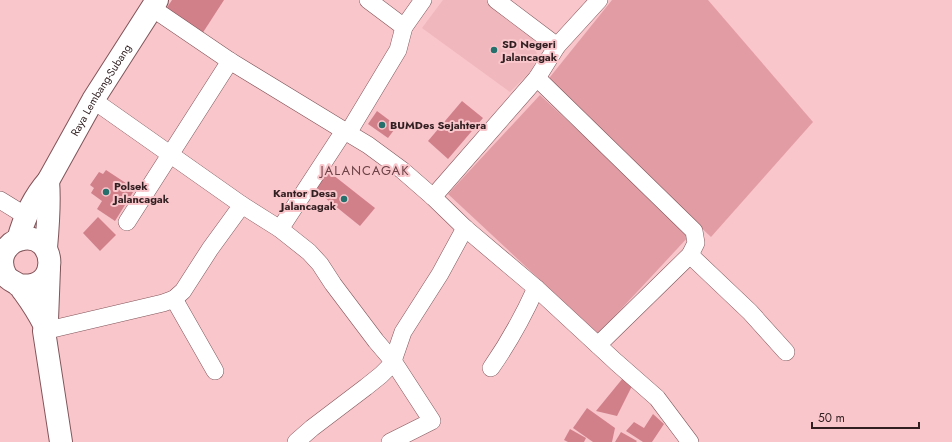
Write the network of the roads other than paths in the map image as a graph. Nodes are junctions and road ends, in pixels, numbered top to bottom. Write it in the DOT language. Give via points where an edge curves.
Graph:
graph roads {
  1 [pos="368,0"];
  2 [pos="422,0"];
  3 [pos="496,0"];
  4 [pos="599,0"];
  5 [pos="154,4"];
  6 [pos="404,27"];
  7 [pos="557,46"];
  8 [pos="230,61"];
  9 [pos="537,78"];
  10 [pos="93,100"];
  11 [pos="346,132"];
  12 [pos="170,154"];
  13 [pos="48,181"];
  14 [pos="433,197"];
  15 [pos="0,200"];
  16 [pos="242,204"];
  17 [pos="26,216"];
  18 [pos="127,222"];
  19 [pos="465,228"];
  20 [pos="280,229"];
  21 [pos="18,240"];
  22 [pos="690,255"];
  23 [pos="47,258"];
  24 [pos="1,262"];
  25 [pos="12,287"];
  26 [pos="536,288"];
  27 [pos="174,299"];
  28 [pos="44,329"];
  29 [pos="598,345"];
  30 [pos="786,352"];
  31 [pos="393,361"];
  32 [pos="491,368"];
  33 [pos="214,371"];
  34 [pos="61,442"];
  35 [pos="296,442"];
  36 [pos="390,442"];
  37 [pos="690,442"];
  1 -- 6 [label="street"];
  2 -- 6 [label="street"];
  3 -- 7 [label="street"];
  4 -- 7 [label="street"];
  5 -- 8 [label="street"];
  5 -- 10 [label="main road, Raya Lembang-Subang"];
  6 -- 11 [label="street" via="398,50"];
  7 -- 9 [label="street"];
  8 -- 11 [label="street"];
  8 -- 12 [label="street"];
  9 -- 14 [label="street"];
  9 -- 22 [label="street" via="694,231 696,244"];
  10 -- 12 [label="street"];
  10 -- 13 [label="main road, Raya Lembang-Subang"];
  11 -- 14 [label="street" via="368,145"];
  11 -- 20 [label="street"];
  12 -- 16 [label="street"];
  12 -- 18 [label="street"];
  13 -- 17 [label="main road, Raya Lembang-Subang" via="39,191"];
  13 -- 23 [label="main road"];
  14 -- 19 [label="street"];
  15 -- 17 [label="street"];
  16 -- 20 [label="street"];
  16 -- 27 [label="street"];
  17 -- 21 [label="main road, Raya Lembang-Subang"];
  19 -- 26 [label="street"];
  19 -- 31 [label="street" via="404,332"];
  20 -- 31 [label="street" via="320,264"];
  21 -- 23 [label="main road" via="26,238 41,244"];
  21 -- 24 [label="main road" via="7,248"];
  22 -- 29 [label="street"];
  22 -- 30 [label="street" via="750,312"];
  23 -- 25 [label="main road" via="46,275 41,281 34,285"];
  23 -- 28 [label="main road" via="47,320"];
  24 -- 25 [label="main road" via="6,276 12,281"];
  25 -- 28 [label="main road" via="39,315"];
  26 -- 29 [label="street"];
  26 -- 32 [label="street" via="514,333"];
  27 -- 28 [label="street"];
  27 -- 33 [label="street"];
  28 -- 34 [label="main road"];
  29 -- 37 [label="street" via="657,398"];
  31 -- 35 [label="street" via="381,375"];
  31 -- 36 [label="street" via="432,421"];
}
